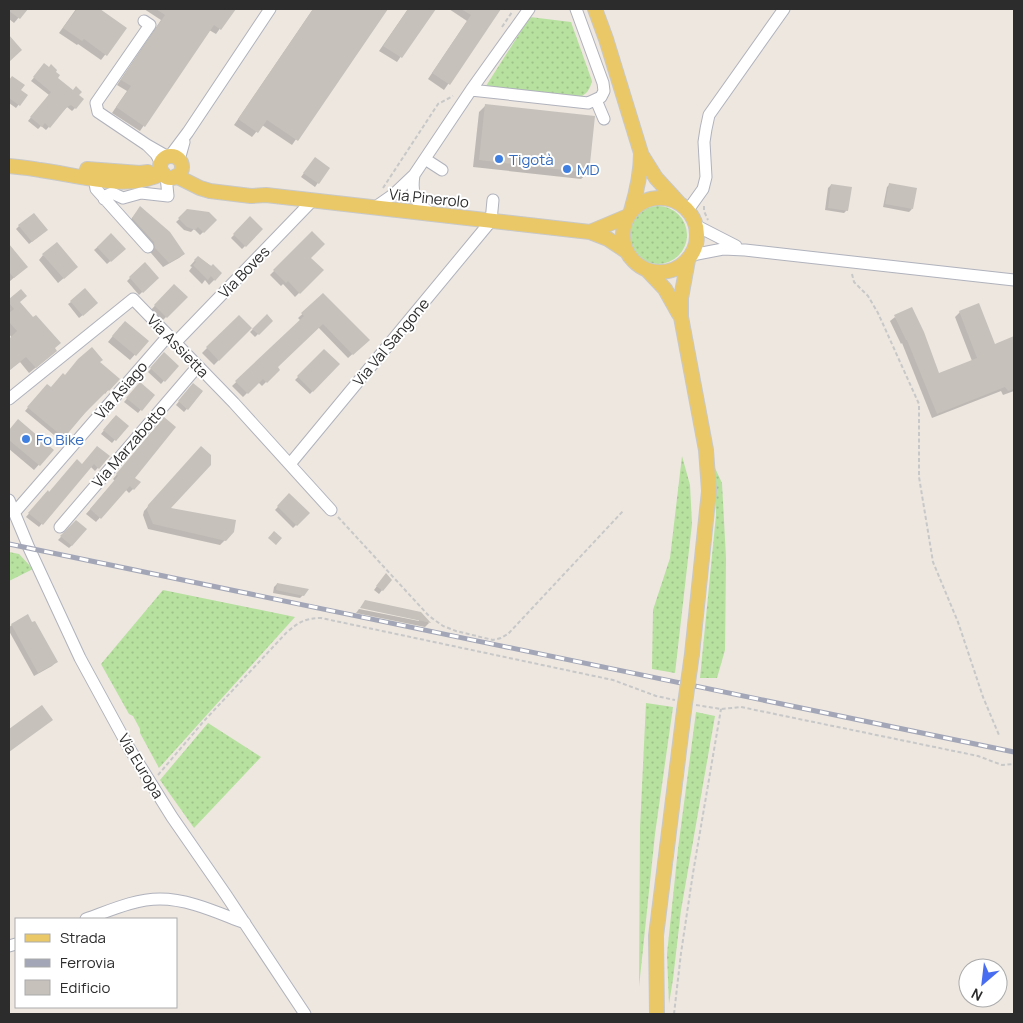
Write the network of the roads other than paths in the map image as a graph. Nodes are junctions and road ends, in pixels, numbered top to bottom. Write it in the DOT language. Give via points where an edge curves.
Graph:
graph roads {
  1 [pos="270,9"];
  2 [pos="529,9"];
  3 [pos="576,9"];
  4 [pos="595,9"];
  5 [pos="784,9"];
  6 [pos="144,21"];
  7 [pos="471,90"];
  8 [pos="596,100"];
  9 [pos="604,119"];
  10 [pos="641,153"];
  11 [pos="425,159"];
  12 [pos="9,166"];
  13 [pos="170,166"];
  14 [pos="442,170"];
  15 [pos="96,174"];
  16 [pos="414,175"];
  17 [pos="104,199"];
  18 [pos="493,200"];
  19 [pos="312,201"];
  20 [pos="683,206"];
  21 [pos="374,208"];
  22 [pos="630,214"];
  23 [pos="434,215"];
  24 [pos="491,221"];
  25 [pos="696,226"];
  26 [pos="590,232"];
  27 [pos="148,247"];
  28 [pos="745,250"];
  29 [pos="626,251"];
  30 [pos="690,258"];
  31 [pos="647,270"];
  32 [pos="1014,280"];
  33 [pos="680,317"];
  34 [pos="172,339"];
  35 [pos="198,366"];
  36 [pos="9,398"];
  37 [pos="290,464"];
  38 [pos="9,500"];
  39 [pos="331,510"];
  40 [pos="14,513"];
  41 [pos="60,527"];
  42 [pos="89,918"];
  43 [pos="245,923"];
  44 [pos="306,1014"];
  45 [pos="657,1014"];
  1 -- 13 [label="street" via="186,136"];
  2 -- 7 [label="street"];
  3 -- 8 [label="street" via="603,83 604,91"];
  4 -- 10 [label="main road"];
  5 -- 20 [label="street" via="709,115 704,142 706,177 703,189 698,197"];
  6 -- 13 [label="street" via="150,25 96,103 98,112 147,145"];
  7 -- 8 [label="street" via="588,103"];
  7 -- 11 [label="street"];
  8 -- 9 [label="street"];
  10 -- 20 [label="main road" via="656,178"];
  10 -- 22 [label="main road" via="640,183"];
  11 -- 14 [label="street"];
  11 -- 16 [label="street"];
  12 -- 15 [label="main road" via="42,170 60,168"];
  13 -- 15 [label="main road" via="140,173"];
  13 -- 17 [label="street" via="168,196 141,193 123,198 112,194"];
  13 -- 19 [label="main road, Via Pinerolo" via="200,180 266,195"];
  15 -- 17 [label="street" via="96,188"];
  16 -- 21 [label="street"];
  16 -- 23 [label="street" via="412,188 417,200"];
  17 -- 27 [label="street"];
  18 -- 24 [label="street"];
  19 -- 21 [label="main road, Via Pinerolo"];
  19 -- 34 [label="street, Via Boves"];
  20 -- 22 [label="main road" via="666,198 653,198 641,203"];
  20 -- 25 [label="main road"];
  21 -- 23 [label="main road, Via Pinerolo"];
  22 -- 26 [label="main road, Via Pinerolo"];
  22 -- 29 [label="main road" via="624,227"];
  23 -- 24 [label="main road, Via Pinerolo"];
  24 -- 26 [label="main road, Via Pinerolo"];
  24 -- 37 [label="street, Via Val Sangone"];
  25 -- 28 [label="street"];
  25 -- 30 [label="main road" via="698,236"];
  26 -- 29 [label="main road, Via Pinerolo"];
  28 -- 30 [label="street" via="723,248"];
  28 -- 32 [label="street"];
  29 -- 31 [label="main road"];
  30 -- 31 [label="main road" via="670,272"];
  30 -- 33 [label="main road"];
  31 -- 33 [label="main road" via="665,288"];
  33 -- 45 [label="main road, bridge" via="706,450 709,491 656,936"];
  34 -- 35 [label="street, Via Assietta"];
  34 -- 36 [label="street, Via Assietta" via="133,299"];
  34 -- 40 [label="street, Via Asiago"];
  35 -- 37 [label="street, Via Assietta"];
  35 -- 41 [label="street, Via Marzabotto"];
  37 -- 39 [label="street, Via Assietta"];
  38 -- 40 [label="street, Via Europa"];
  40 -- 43 [label="street, Via Europa" via="80,658 125,740 172,817"];
  42 -- 43 [label="street" via="128,904 159,899 192,904"];
  43 -- 44 [label="street, Via Europa"];
}
